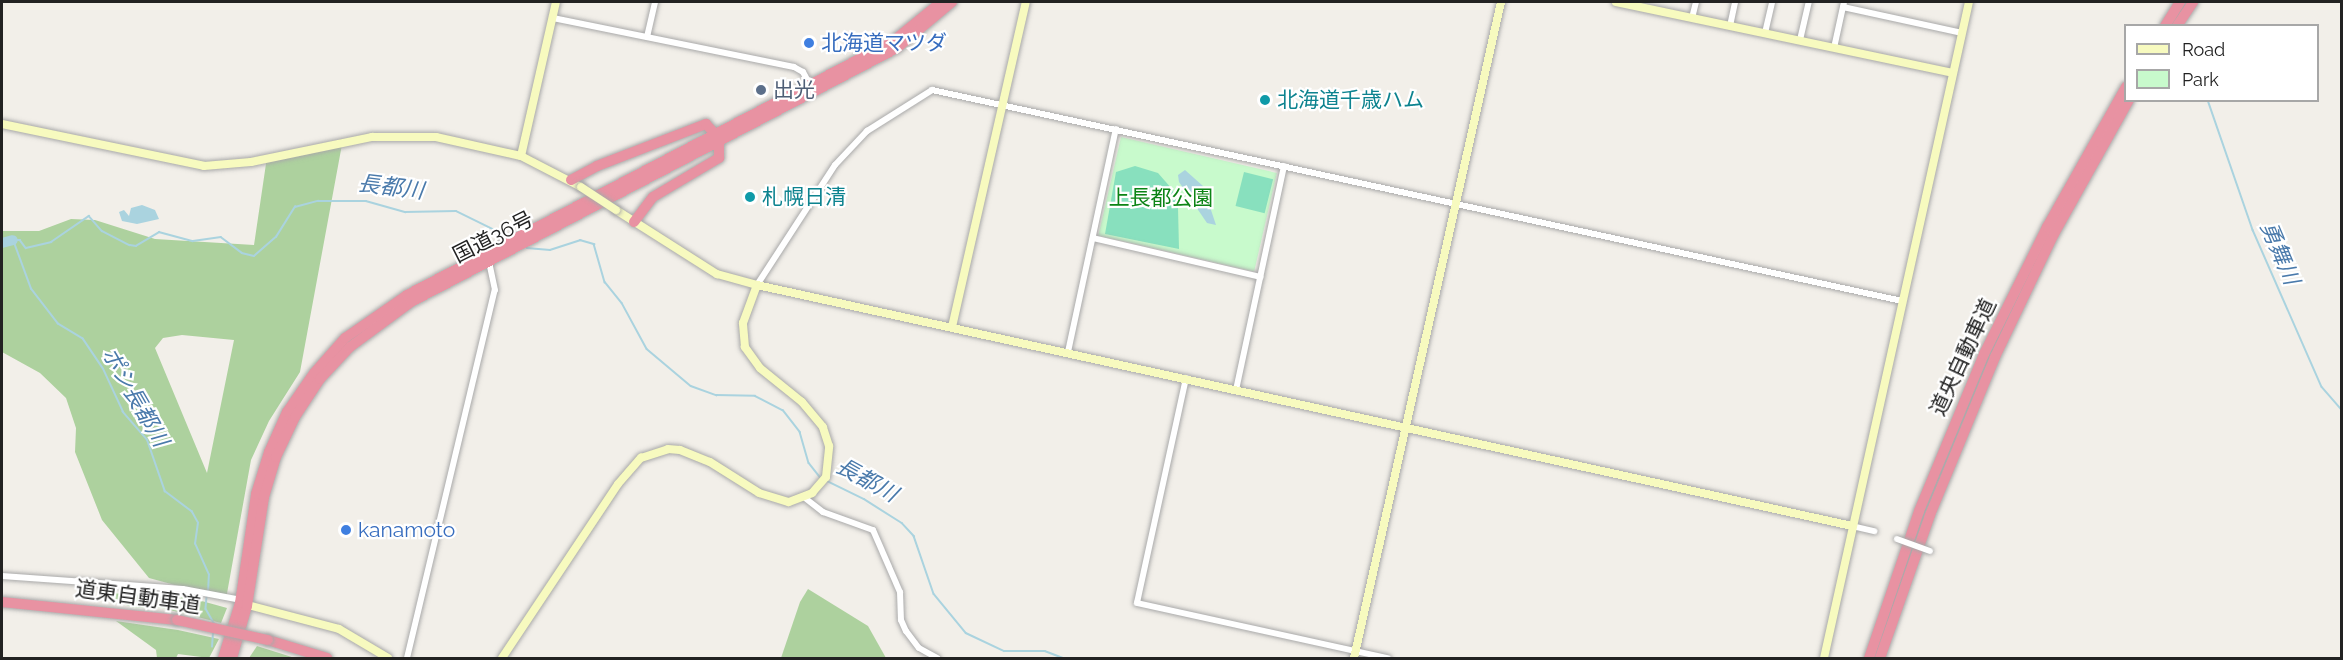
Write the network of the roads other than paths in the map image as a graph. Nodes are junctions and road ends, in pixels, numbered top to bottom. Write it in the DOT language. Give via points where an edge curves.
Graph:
graph roads {
  1 [pos="556,2"];
  2 [pos="655,2"];
  3 [pos="941,2"];
  4 [pos="952,2"];
  5 [pos="1026,2"];
  6 [pos="1501,2"];
  7 [pos="1616,2"];
  8 [pos="1696,2"];
  9 [pos="1735,2"];
  10 [pos="1772,2"];
  11 [pos="1809,2"];
  12 [pos="1969,2"];
  13 [pos="2180,2"];
  14 [pos="2193,2"];
  15 [pos="1844,4"];
  16 [pos="1658,6"];
  17 [pos="553,18"];
  18 [pos="1692,18"];
  19 [pos="2166,24"];
  20 [pos="2178,24"];
  21 [pos="1730,26"];
  22 [pos="1765,33"];
  23 [pos="1962,33"];
  24 [pos="647,37"];
  25 [pos="1800,40"];
  26 [pos="1834,48"];
  27 [pos="1953,73"];
  28 [pos="812,89"];
  29 [pos="2124,91"];
  30 [pos="2128,102"];
  31 [pos="1002,104"];
  32 [pos="2,124"];
  33 [pos="1116,129"];
  34 [pos="717,138"];
  35 [pos="521,156"];
  36 [pos="1284,166"];
  37 [pos="571,180"];
  38 [pos="1457,203"];
  39 [pos="634,222"];
  40 [pos="1093,238"];
  41 [pos="489,261"];
  42 [pos="1261,277"];
  43 [pos="757,285"];
  44 [pos="1902,301"];
  45 [pos="952,327"];
  46 [pos="1068,352"];
  47 [pos="1186,378"];
  48 [pos="1236,390"];
  49 [pos="1404,428"];
  50 [pos="805,498"];
  51 [pos="1852,526"];
  52 [pos="1874,531"];
  53 [pos="1897,539"];
  54 [pos="1930,551"];
  55 [pos="2,576"];
  56 [pos="2,602"];
  57 [pos="241,602"];
  58 [pos="268,640"];
  59 [pos="1355,655"];
  60 [pos="223,658"];
  61 [pos="232,658"];
  62 [pos="315,658"];
  63 [pos="327,658"];
  64 [pos="388,658"];
  65 [pos="407,658"];
  66 [pos="502,658"];
  67 [pos="937,658"];
  68 [pos="1388,658"];
  69 [pos="1824,658"];
  70 [pos="1869,658"];
  71 [pos="1880,658"];
  1 -- 17 [label="street"];
  2 -- 24 [label="street"];
  3 -- 28 [label="highway, 国道36号" via="892,42"];
  4 -- 28 [label="highway, 国道36号" via="897,48"];
  5 -- 31 [label="street"];
  6 -- 38 [label="street"];
  7 -- 16 [label="street"];
  8 -- 18 [label="street"];
  9 -- 21 [label="street"];
  10 -- 22 [label="street"];
  11 -- 25 [label="street"];
  12 -- 23 [label="street"];
  13 -- 19 [label="highway"];
  14 -- 20 [label="highway"];
  15 -- 23 [label="street"];
  15 -- 26 [label="street"];
  16 -- 18 [label="street"];
  17 -- 24 [label="street"];
  17 -- 35 [label="street"];
  18 -- 21 [label="street"];
  21 -- 22 [label="street"];
  22 -- 25 [label="street"];
  23 -- 27 [label="street"];
  24 -- 28 [label="street" via="794,67 803,72"];
  25 -- 26 [label="street"];
  26 -- 27 [label="street"];
  27 -- 44 [label="street"];
  28 -- 34 [label="highway, 国道36号"];
  29 -- 70 [label="highway, 道央自動車道" via="2053,216 1984,354 1923,500"];
  30 -- 71 [label="highway, 道央自動車道" via="2054,234 1995,357 1941,484"];
  31 -- 33 [label="street"];
  31 -- 43 [label="street" via="932,90 867,131 810,200"];
  31 -- 45 [label="street"];
  32 -- 35 [label="street" via="204,166 251,162 347,141 398,135 475,143"];
  33 -- 36 [label="street"];
  33 -- 40 [label="street"];
  34 -- 37 [label="highway" via="706,124 597,165"];
  34 -- 39 [label="highway" via="719,158 653,197"];
  34 -- 41 [label="highway, 国道36号"];
  34 -- 57 [label="highway, 国道36号" via="407,295 345,338 287,412 269,452 256,494"];
  35 -- 37 [label="street"];
  36 -- 38 [label="street"];
  36 -- 42 [label="street"];
  37 -- 39 [label="street, bridge"];
  38 -- 44 [label="street"];
  38 -- 49 [label="street"];
  39 -- 43 [label="street" via="717,274"];
  40 -- 42 [label="street"];
  40 -- 46 [label="street"];
  41 -- 57 [label="highway, 国道36号" via="379,323 320,379 295,417 276,457"];
  41 -- 65 [label="street" via="495,290"];
  42 -- 48 [label="street"];
  43 -- 45 [label="street"];
  43 -- 50 [label="street" via="743,323 745,347 760,368 802,402 823,427 829,446 826,477"];
  44 -- 51 [label="street"];
  45 -- 46 [label="street"];
  46 -- 47 [label="street"];
  47 -- 48 [label="street"];
  47 -- 59 [label="street" via="1137,603"];
  48 -- 49 [label="street"];
  49 -- 51 [label="street"];
  49 -- 59 [label="street"];
  50 -- 66 [label="street" via="774,500 710,462 680,450 668,449 641,458 618,484"];
  50 -- 67 [label="street" via="823,512 873,530 900,592 901,620 906,631 919,648"];
  51 -- 52 [label="street"];
  51 -- 69 [label="street"];
  53 -- 54 [label="street, bridge"];
  55 -- 57 [label="street" via="183,589"];
  56 -- 58 [label="highway, 道東自動車道, bridge" via="177,620"];
  57 -- 60 [label="highway, 国道36号"];
  57 -- 61 [label="highway, 国道36号"];
  57 -- 64 [label="street" via="339,629"];
  58 -- 62 [label="highway, 道東自動車道"];
  58 -- 63 [label="highway, 道東自動車道"];
  59 -- 68 [label="street"];
}
